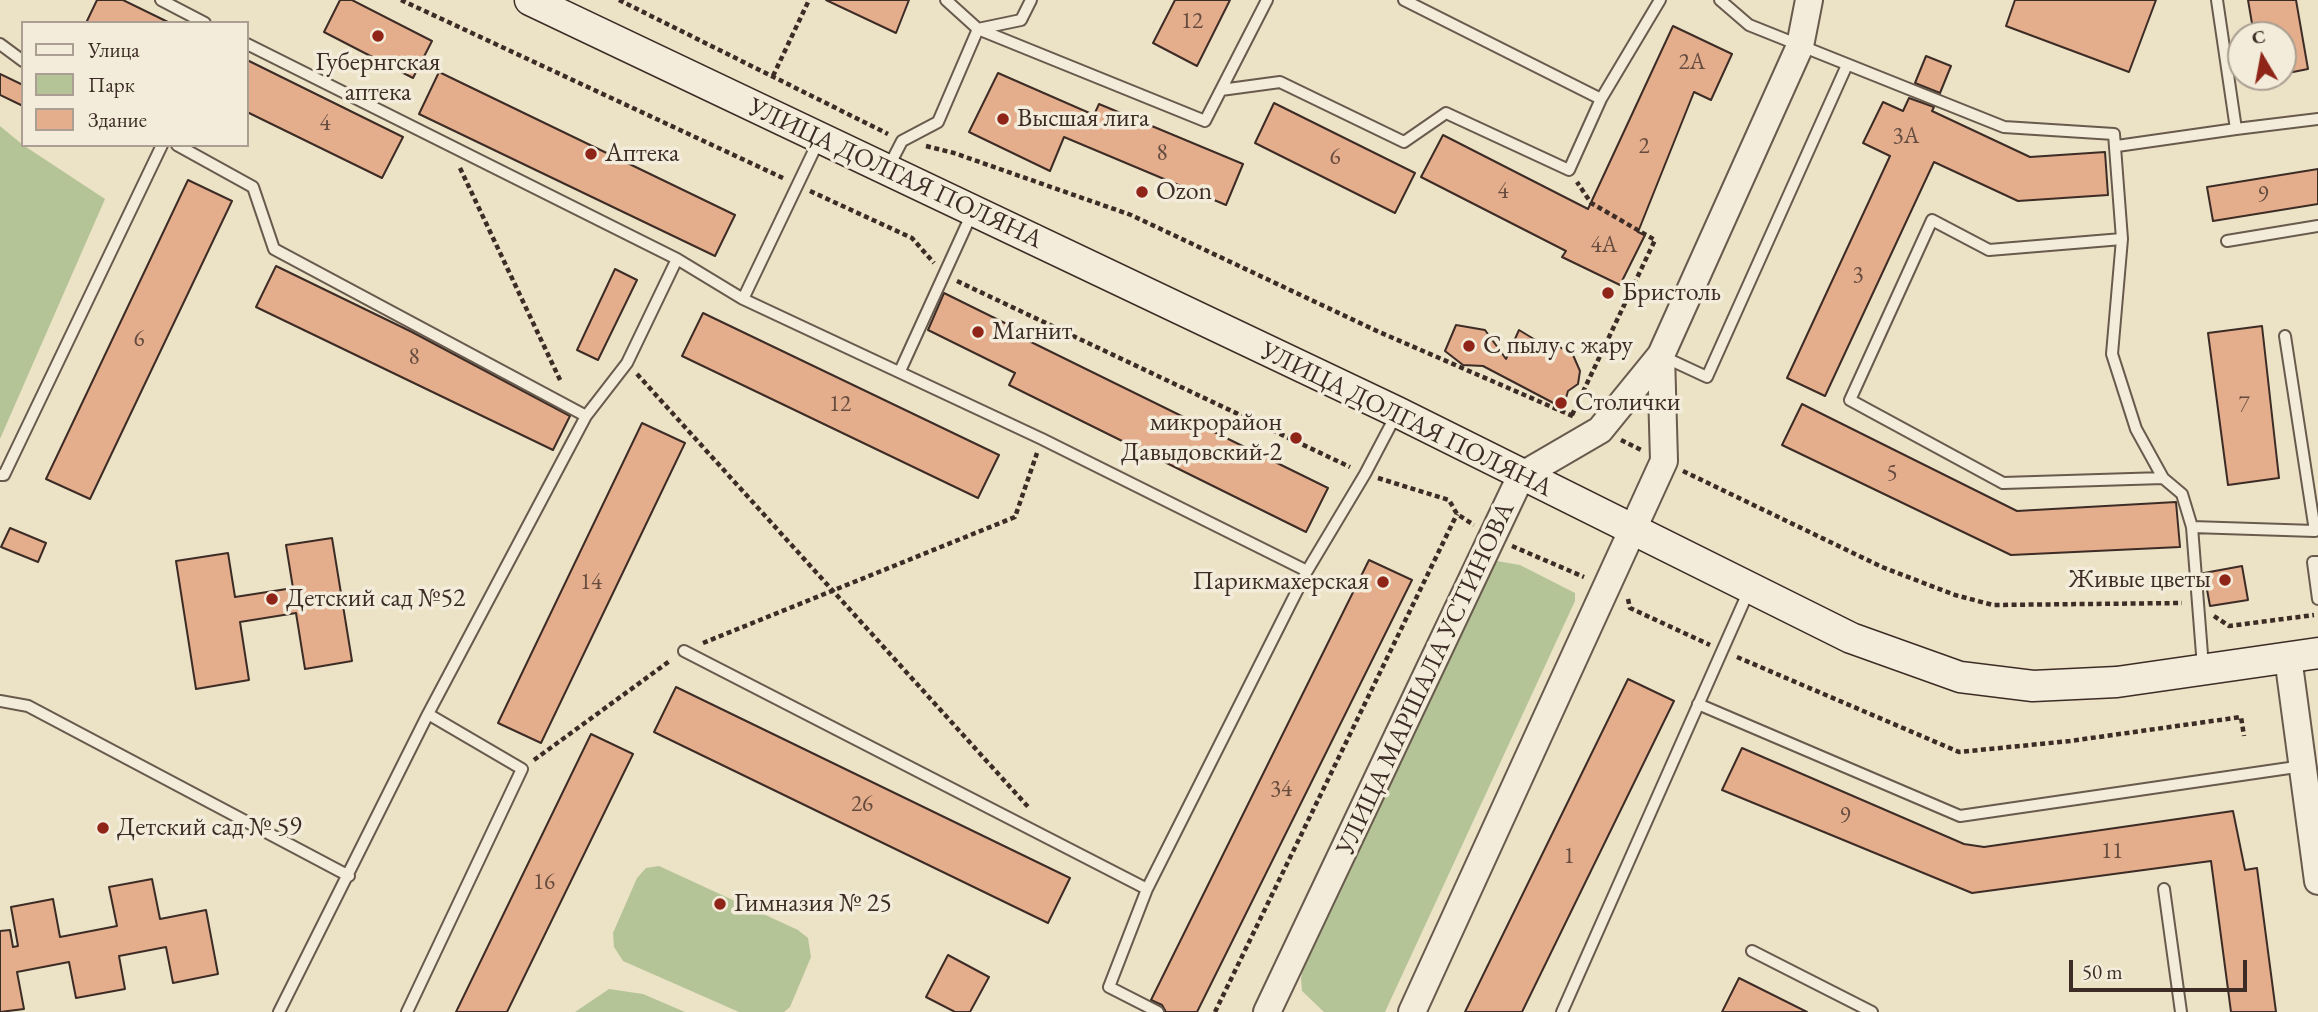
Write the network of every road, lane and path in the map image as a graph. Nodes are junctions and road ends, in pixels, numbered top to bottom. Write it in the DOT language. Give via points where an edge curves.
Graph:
graph roads {
  1 [pos="161,0"];
  2 [pos="401,0"];
  3 [pos="530,0"];
  4 [pos="620,0"];
  5 [pos="809,0"];
  6 [pos="946,0"];
  7 [pos="1031,0"];
  8 [pos="1267,0"];
  9 [pos="1404,0"];
  10 [pos="1660,0"];
  11 [pos="1720,0"];
  12 [pos="1809,0"];
  13 [pos="2217,0"];
  14 [pos="201,21"];
  15 [pos="978,29"];
  16 [pos="0,44"];
  17 [pos="248,45"];
  18 [pos="1800,46"];
  19 [pos="21,60"];
  20 [pos="1847,65"];
  21 [pos="772,76"];
  22 [pos="1221,90"];
  23 [pos="1601,99"];
  24 [pos="2318,119"];
  25 [pos="2236,129"];
  26 [pos="821,138"];
  27 [pos="902,141"];
  28 [pos="2117,146"];
  29 [pos="161,147"];
  30 [pos="181,147"];
  31 [pos="450,147"];
  32 [pos="886,170"];
  33 [pos="1569,170"];
  34 [pos="798,185"];
  35 [pos="973,212"];
  36 [pos="2318,226"];
  37 [pos="2122,239"];
  38 [pos="2227,241"];
  39 [pos="677,259"];
  40 [pos="945,275"];
  41 [pos="744,299"];
  42 [pos="2285,336"];
  43 [pos="1661,355"];
  44 [pos="627,363"];
  45 [pos="900,371"];
  46 [pos="573,408"];
  47 [pos="1397,412"];
  48 [pos="1572,415"];
  49 [pos="586,416"];
  50 [pos="1600,430"];
  51 [pos="1042,439"];
  52 [pos="1664,461"];
  53 [pos="1365,474"];
  54 [pos="0,475"];
  55 [pos="1521,476"];
  56 [pos="2163,478"];
  57 [pos="1457,514"];
  58 [pos="2192,527"];
  59 [pos="1632,528"];
  60 [pos="1493,538"];
  61 [pos="2318,562"];
  62 [pos="1307,571"];
  63 [pos="1606,586"];
  64 [pos="1751,586"];
  65 [pos="833,593"];
  66 [pos="2318,599"];
  67 [pos="2196,603"];
  68 [pos="2318,614"];
  69 [pos="1722,650"];
  70 [pos="684,651"];
  71 [pos="2318,653"];
  72 [pos="2288,657"];
  73 [pos="2204,670"];
  74 [pos="0,701"];
  75 [pos="1698,704"];
  76 [pos="428,714"];
  77 [pos="2244,736"];
  78 [pos="522,769"];
  79 [pos="2309,779"];
  80 [pos="1038,818"];
  81 [pos="349,876"];
  82 [pos="2318,881"];
  83 [pos="1147,889"];
  84 [pos="2164,889"];
  85 [pos="1752,951"];
  86 [pos="1273,1010"];
  87 [pos="279,1012"];
  88 [pos="407,1012"];
  89 [pos="1158,1012"];
  90 [pos="1215,1012"];
  91 [pos="1412,1012"];
  92 [pos="1562,1012"];
  93 [pos="1872,1012"];
  94 [pos="2182,1012"];
  1 -- 14 [label="lane"];
  2 -- 34 [label="path"];
  3 -- 26 [label="main road, УЛИЦА ДОЛГАЯ ПОЛЯНА"];
  4 -- 21 [label="path"];
  5 -- 21 [label="path"];
  6 -- 15 [label="lane"];
  7 -- 15 [label="lane" via="1021,20"];
  8 -- 22 [label="lane"];
  9 -- 23 [label="lane"];
  10 -- 23 [label="lane"];
  11 -- 18 [label="lane" via="1749,25"];
  12 -- 18 [label="street, УЛИЦА МАРШАЛА УСТИНОВА"];
  13 -- 25 [label="lane"];
  15 -- 22 [label="lane" via="1205,121"];
  15 -- 27 [label="lane" via="938,122"];
  16 -- 19 [label="lane"];
  17 -- 31 [label="lane"];
  18 -- 20 [label="lane"];
  18 -- 43 [label="street, УЛИЦА МАРШАЛА УСТИНОВА"];
  20 -- 28 [label="lane" via="2004,127 2114,134"];
  20 -- 43 [label="lane" via="1707,377"];
  21 -- 27 [label="path"];
  22 -- 33 [label="lane" via="1280,82 1404,142 1446,113"];
  23 -- 33 [label="lane"];
  24 -- 25 [label="lane"];
  25 -- 28 [label="lane"];
  26 -- 32 [label="main road, УЛИЦА ДОЛГАЯ ПОЛЯНА"];
  26 -- 34 [label="lane"];
  27 -- 32 [label="lane"];
  27 -- 48 [label="path" via="954,153 1131,215 1377,331"];
  28 -- 37 [label="lane"];
  29 -- 54 [label="lane" via="10,463"];
  30 -- 46 [label="lane" via="253,187 274,250"];
  31 -- 39 [label="lane"];
  31 -- 46 [label="path"];
  32 -- 35 [label="main road, УЛИЦА ДОЛГАЯ ПОЛЯНА"];
  33 -- 48 [label="path" via="1591,203 1655,240"];
  34 -- 40 [label="path" via="912,238"];
  34 -- 41 [label="lane"];
  35 -- 40 [label="lane"];
  35 -- 47 [label="main road, УЛИЦА ДОЛГАЯ ПОЛЯНА"];
  36 -- 38 [label="lane"];
  37 -- 56 [label="lane" via="2112,354 2136,429"];
  37 -- 56 [label="lane" via="1989,250 1932,220 1850,400 2003,483"];
  39 -- 41 [label="lane"];
  39 -- 44 [label="lane"];
  40 -- 45 [label="lane"];
  40 -- 53 [label="path"];
  41 -- 45 [label="lane"];
  42 -- 58 [label="lane" via="2315,531"];
  43 -- 50 [label="street, УЛИЦА МАРШАЛА УСТИНОВА"];
  43 -- 52 [label="street, УЛИЦА МАРШАЛА УСТИНОВА"];
  44 -- 49 [label="lane"];
  44 -- 65 [label="path"];
  45 -- 51 [label="lane"];
  46 -- 49 [label="lane"];
  47 -- 53 [label="lane"];
  47 -- 55 [label="main road, УЛИЦА ДОЛГАЯ ПОЛЯНА"];
  48 -- 50 [label="path"];
  49 -- 76 [label="lane"];
  50 -- 52 [label="path"];
  50 -- 55 [label="street, УЛИЦА МАРШАЛА УСТИНОВА"];
  51 -- 62 [label="lane"];
  51 -- 65 [label="path" via="1015,517"];
  52 -- 59 [label="street, УЛИЦА МАРШАЛА УСТИНОВА"];
  52 -- 67 [label="path" via="1882,567 1993,605"];
  53 -- 57 [label="path" via="1449,500"];
  53 -- 62 [label="lane"];
  55 -- 59 [label="main road, УЛИЦА ДОЛГАЯ ПОЛЯНА"];
  55 -- 60 [label="street, УЛИЦА МАРШАЛА УСТИНОВА"];
  56 -- 58 [label="lane" via="2182,494"];
  57 -- 60 [label="path"];
  57 -- 90 [label="path"];
  58 -- 67 [label="lane"];
  59 -- 63 [label="street, УЛИЦА МАРШАЛА УСТИНОВА"];
  59 -- 64 [label="main road, УЛИЦА ДОЛГАЯ ПОЛЯНА"];
  60 -- 63 [label="path"];
  60 -- 86 [label="street, УЛИЦА МАРШАЛА УСТИНОВА"];
  61 -- 66 [label="lane" via="2313,562"];
  62 -- 83 [label="lane"];
  63 -- 69 [label="path" via="1628,596 1630,608"];
  63 -- 91 [label="street, УЛИЦА МАРШАЛА УСТИНОВА"];
  64 -- 69 [label="lane"];
  64 -- 73 [label="main road, УЛИЦА ДОЛГАЯ ПОЛЯНА" via="1851,638 1960,677 2033,686 2117,682"];
  65 -- 70 [label="path"];
  65 -- 80 [label="path"];
  67 -- 68 [label="path" via="2229,626"];
  67 -- 73 [label="lane"];
  69 -- 75 [label="lane"];
  69 -- 77 [label="path" via="1959,752 2241,717"];
  70 -- 78 [label="path"];
  70 -- 83 [label="lane"];
  71 -- 72 [label="main road, УЛИЦА ДОЛГАЯ ПОЛЯНА"];
  72 -- 73 [label="main road, УЛИЦА ДОЛГАЯ ПОЛЯНА"];
  72 -- 79 [label="street"];
  74 -- 81 [label="lane" via="29,706"];
  75 -- 79 [label="lane" via="1960,816"];
  75 -- 92 [label="lane"];
  76 -- 78 [label="lane"];
  76 -- 81 [label="lane"];
  78 -- 88 [label="lane"];
  79 -- 82 [label="street"];
  81 -- 87 [label="lane"];
  83 -- 89 [label="lane" via="1108,987"];
  84 -- 94 [label="lane"];
  85 -- 93 [label="lane"];
}
